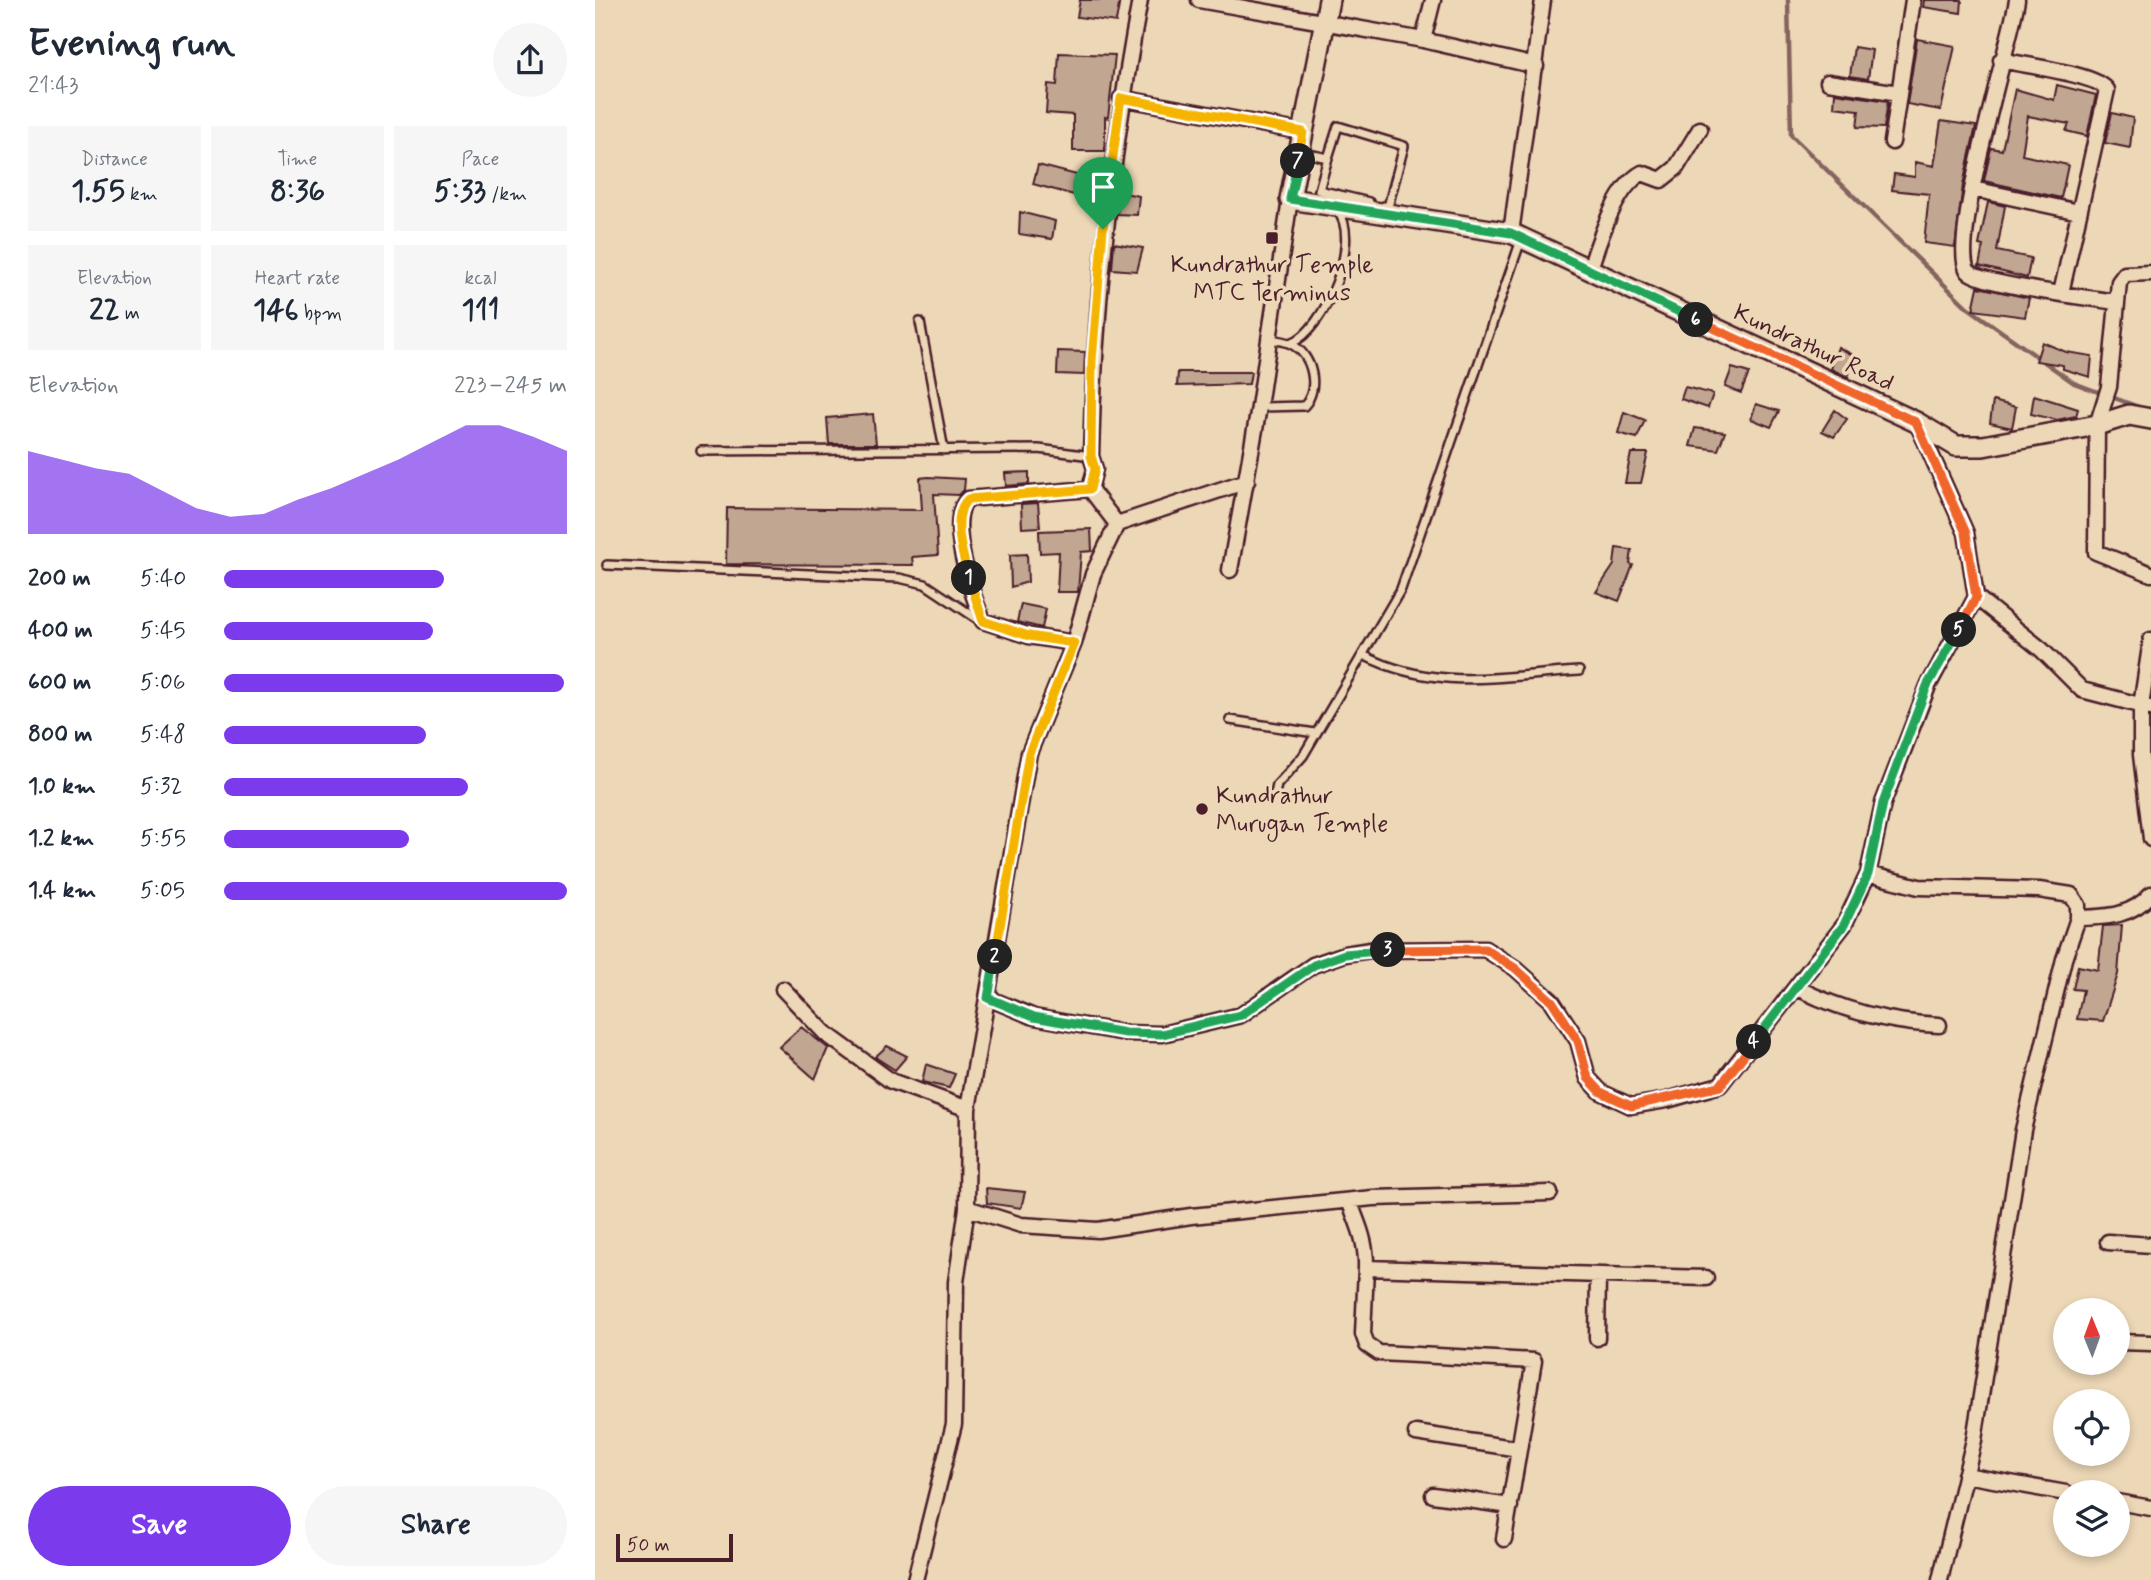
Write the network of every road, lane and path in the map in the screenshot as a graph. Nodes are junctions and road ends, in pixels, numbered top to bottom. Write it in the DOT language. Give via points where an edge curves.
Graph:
graph roads {
  1 [pos="1140,0"];
  2 [pos="1199,0"];
  3 [pos="1329,0"];
  4 [pos="1433,0"];
  5 [pos="1543,0"];
  6 [pos="1913,0"];
  7 [pos="2018,0"];
  8 [pos="1325,21"];
  9 [pos="1423,40"];
  10 [pos="2001,60"];
  11 [pos="1536,66"];
  12 [pos="1828,82"];
  13 [pos="1899,93"];
  14 [pos="1121,98"];
  15 [pos="1700,129"];
  16 [pos="1303,132"];
  17 [pos="1892,142"];
  18 [pos="1299,152"];
  19 [pos="1328,158"];
  20 [pos="1973,189"];
  21 [pos="1290,199"];
  22 [pos="1332,205"];
  23 [pos="2079,212"];
  24 [pos="1516,236"];
  25 [pos="1589,271"];
  26 [pos="2151,273"];
  27 [pos="2061,292"];
  28 [pos="2116,302"];
  29 [pos="921,322"];
  30 [pos="1269,339"];
  31 [pos="1291,343"];
  32 [pos="1259,407"];
  33 [pos="2101,417"];
  34 [pos="2151,419"];
  35 [pos="1916,422"];
  36 [pos="944,450"];
  37 [pos="701,451"];
  38 [pos="1091,456"];
  39 [pos="1247,481"];
  40 [pos="1090,489"];
  41 [pos="1117,524"];
  42 [pos="607,565"];
  43 [pos="1230,570"];
  44 [pos="2151,574"];
  45 [pos="1976,597"];
  46 [pos="983,621"];
  47 [pos="2151,640"];
  48 [pos="1074,643"];
  49 [pos="1363,655"];
  50 [pos="1579,671"];
  51 [pos="2146,707"];
  52 [pos="1230,720"];
  53 [pos="1315,733"];
  54 [pos="1275,794"];
  55 [pos="2151,839"];
  56 [pos="1868,874"];
  57 [pos="2151,894"];
  58 [pos="2078,918"];
  59 [pos="1797,988"];
  60 [pos="783,989"];
  61 [pos="988,998"];
  62 [pos="1939,1025"];
  63 [pos="968,1109"];
  64 [pos="1551,1193"];
  65 [pos="1349,1200"];
  66 [pos="967,1209"];
  67 [pos="2108,1242"];
  68 [pos="2151,1245"];
  69 [pos="1366,1268"];
  70 [pos="1598,1276"];
  71 [pos="1706,1278"];
  72 [pos="1597,1338"];
  73 [pos="2130,1342"];
  74 [pos="2151,1343"];
  75 [pos="1416,1433"];
  76 [pos="1519,1449"];
  77 [pos="1965,1475"];
  78 [pos="2053,1491"];
  79 [pos="1433,1495"];
  80 [pos="2130,1504"];
  81 [pos="1510,1506"];
  82 [pos="2151,1508"];
  83 [pos="1504,1539"];
  84 [pos="915,1580"];
  85 [pos="1940,1580"];
  1 -- 14 [label="street"];
  2 -- 8 [label="street"];
  3 -- 8 [label="street"];
  4 -- 9 [label="street"];
  5 -- 11 [label="street"];
  6 -- 13 [label="street"];
  7 -- 10 [label="street"];
  8 -- 9 [label="street"];
  8 -- 16 [label="street"];
  9 -- 11 [label="street"];
  10 -- 20 [label="street"];
  10 -- 23 [label="street" via="2105,85"];
  11 -- 24 [label="street"];
  12 -- 13 [label="street"];
  13 -- 17 [label="street"];
  14 -- 16 [label="street"];
  14 -- 38 [label="street" via="1102,241 1092,361"];
  15 -- 25 [label="street" via="1665,179 1641,173 1630,181"];
  16 -- 18 [label="street"];
  18 -- 19 [label="lane"];
  18 -- 21 [label="street"];
  19 -- 19 [label="lane" via="1338,126 1404,146 1388,207 1319,190"];
  20 -- 23 [label="street"];
  20 -- 27 [label="street" via="1964,242 1966,268 1971,274"];
  21 -- 22 [label="street, Kundrathur Road"];
  21 -- 30 [label="street"];
  22 -- 24 [label="street, Kundrathur Road"];
  22 -- 31 [label="lane" via="1346,225 1335,284 1309,334"];
  23 -- 27 [label="street"];
  24 -- 25 [label="street, Kundrathur Road"];
  24 -- 49 [label="lane" via="1401,589"];
  25 -- 35 [label="street, Kundrathur Road"];
  26 -- 28 [label="street" via="2135,271 2122,276"];
  27 -- 28 [label="street"];
  28 -- 33 [label="street" via="2109,387"];
  29 -- 36 [label="lane"];
  30 -- 31 [label="lane"];
  30 -- 32 [label="street"];
  31 -- 32 [label="lane" via="1313,373 1307,404"];
  32 -- 39 [label="street"];
  33 -- 34 [label="street, Kundrathur Road"];
  33 -- 35 [label="street, Kundrathur Road" via="2019,441 1957,446"];
  33 -- 44 [label="street" via="2096,552"];
  35 -- 45 [label="street" via="1966,533"];
  36 -- 37 [label="lane"];
  36 -- 38 [label="lane" via="1038,449"];
  38 -- 40 [label="street" via="1095,469"];
  39 -- 41 [label="street"];
  39 -- 43 [label="street"];
  40 -- 41 [label="street"];
  40 -- 46 [label="street" via="980,497 963,504 963,551"];
  41 -- 48 [label="street" via="1093,574"];
  42 -- 46 [label="lane" via="899,578 925,584"];
  45 -- 51 [label="street" via="2042,650 2082,690"];
  45 -- 56 [label="street" via="1927,686 1883,803"];
  46 -- 48 [label="street" via="1029,636"];
  47 -- 51 [label="street"];
  48 -- 61 [label="street" via="1029,753"];
  49 -- 50 [label="lane" via="1392,670 1458,680"];
  49 -- 53 [label="lane"];
  51 -- 55 [label="street" via="2141,755"];
  52 -- 53 [label="lane"];
  53 -- 54 [label="lane"];
  56 -- 58 [label="street" via="1919,887 2071,895 2078,905"];
  56 -- 59 [label="street" via="1844,925"];
  57 -- 58 [label="street" via="2138,908 2111,917"];
  58 -- 77 [label="street" via="2023,1130"];
  59 -- 61 [label="street" via="1720,1086 1631,1106 1601,1092 1588,1078 1578,1041 1552,1001 1485,949 1345,954 1314,965 1241,1015 1162,1034 1125,1033 1034,1017"];
  59 -- 62 [label="street" via="1828,1004"];
  60 -- 63 [label="street" via="825,1033 891,1081"];
  61 -- 63 [label="street"];
  63 -- 66 [label="street"];
  64 -- 65 [label="street"];
  65 -- 66 [label="street" via="1098,1230 1021,1225"];
  65 -- 69 [label="street" via="1367,1253"];
  66 -- 84 [label="street" via="956,1282 954,1424"];
  67 -- 68 [label="street"];
  69 -- 70 [label="street"];
  69 -- 76 [label="street" via="1363,1334 1367,1345 1380,1353 1534,1361"];
  70 -- 71 [label="street"];
  70 -- 72 [label="street"];
  73 -- 74 [label="street"];
  75 -- 76 [label="street"];
  76 -- 81 [label="street"];
  77 -- 78 [label="street"];
  77 -- 85 [label="street"];
  79 -- 81 [label="street"];
  80 -- 82 [label="street"];
  81 -- 83 [label="street"];
}
